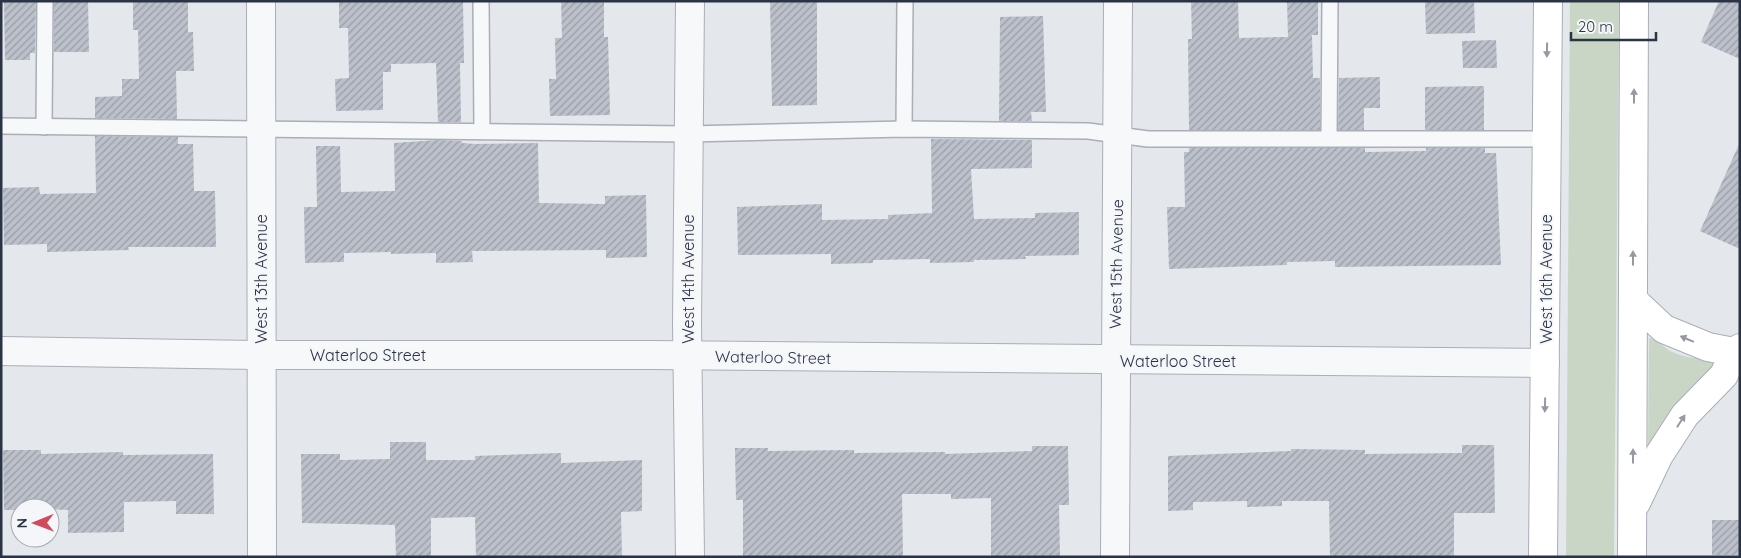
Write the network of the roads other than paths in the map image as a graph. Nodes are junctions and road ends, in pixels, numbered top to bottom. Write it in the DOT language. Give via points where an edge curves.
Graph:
graph roads {
  1 [pos="45,1"];
  2 [pos="262,1"];
  3 [pos="481,1"];
  4 [pos="690,1"];
  5 [pos="905,1"];
  6 [pos="1118,1"];
  7 [pos="1330,1"];
  8 [pos="1548,1"];
  9 [pos="1634,1"];
  10 [pos="1,126"];
  11 [pos="44,127"];
  12 [pos="260,129"];
  13 [pos="904,129"];
  14 [pos="482,131"];
  15 [pos="688,134"];
  16 [pos="1118,134"];
  17 [pos="1329,138"];
  18 [pos="1546,139"];
  19 [pos="1633,300"];
  20 [pos="1737,350"];
  21 [pos="1,352"];
  22 [pos="262,355"];
  23 [pos="688,356"];
  24 [pos="1116,360"];
  25 [pos="1545,363"];
  26 [pos="1633,510"];
  27 [pos="262,557"];
  28 [pos="690,557"];
  29 [pos="1115,557"];
  30 [pos="1543,557"];
  31 [pos="1632,557"];
  1 -- 11 [label="lane"];
  2 -- 12 [label="street, West 13th Avenue"];
  3 -- 14 [label="lane"];
  4 -- 15 [label="street, West 14th Avenue"];
  5 -- 13 [label="lane"];
  6 -- 16 [label="street, West 15th Avenue"];
  7 -- 17 [label="lane"];
  8 -- 18 [label="main road, West 16th Avenue, one-way"];
  19 -- 9 [label="main road, one-way"];
  10 -- 11 [label="lane"];
  11 -- 12 [label="lane"];
  12 -- 14 [label="lane"];
  12 -- 22 [label="street, West 13th Avenue"];
  13 -- 15 [label="lane"];
  13 -- 16 [label="lane"];
  14 -- 15 [label="lane"];
  15 -- 23 [label="street, West 14th Avenue"];
  16 -- 17 [label="lane" via="1148,139"];
  16 -- 24 [label="street, West 15th Avenue"];
  17 -- 18 [label="lane"];
  18 -- 25 [label="main road, West 16th Avenue"];
  20 -- 19 [label="main road, one-way" via="1708,347 1664,329"];
  26 -- 19 [label="main road, one-way"];
  26 -- 20 [label="main road, one-way" via="1659,455 1680,423 1724,375"];
  21 -- 22 [label="street, Waterloo Street"];
  22 -- 23 [label="street, Waterloo Street"];
  22 -- 27 [label="street, West 13th Avenue"];
  23 -- 24 [label="street, Waterloo Street"];
  23 -- 28 [label="street, West 14th Avenue"];
  24 -- 25 [label="street, Waterloo Street"];
  24 -- 29 [label="street, West 15th Avenue"];
  25 -- 30 [label="main road, West 16th Avenue, one-way"];
  26 -- 31 [label="main road"];
}
